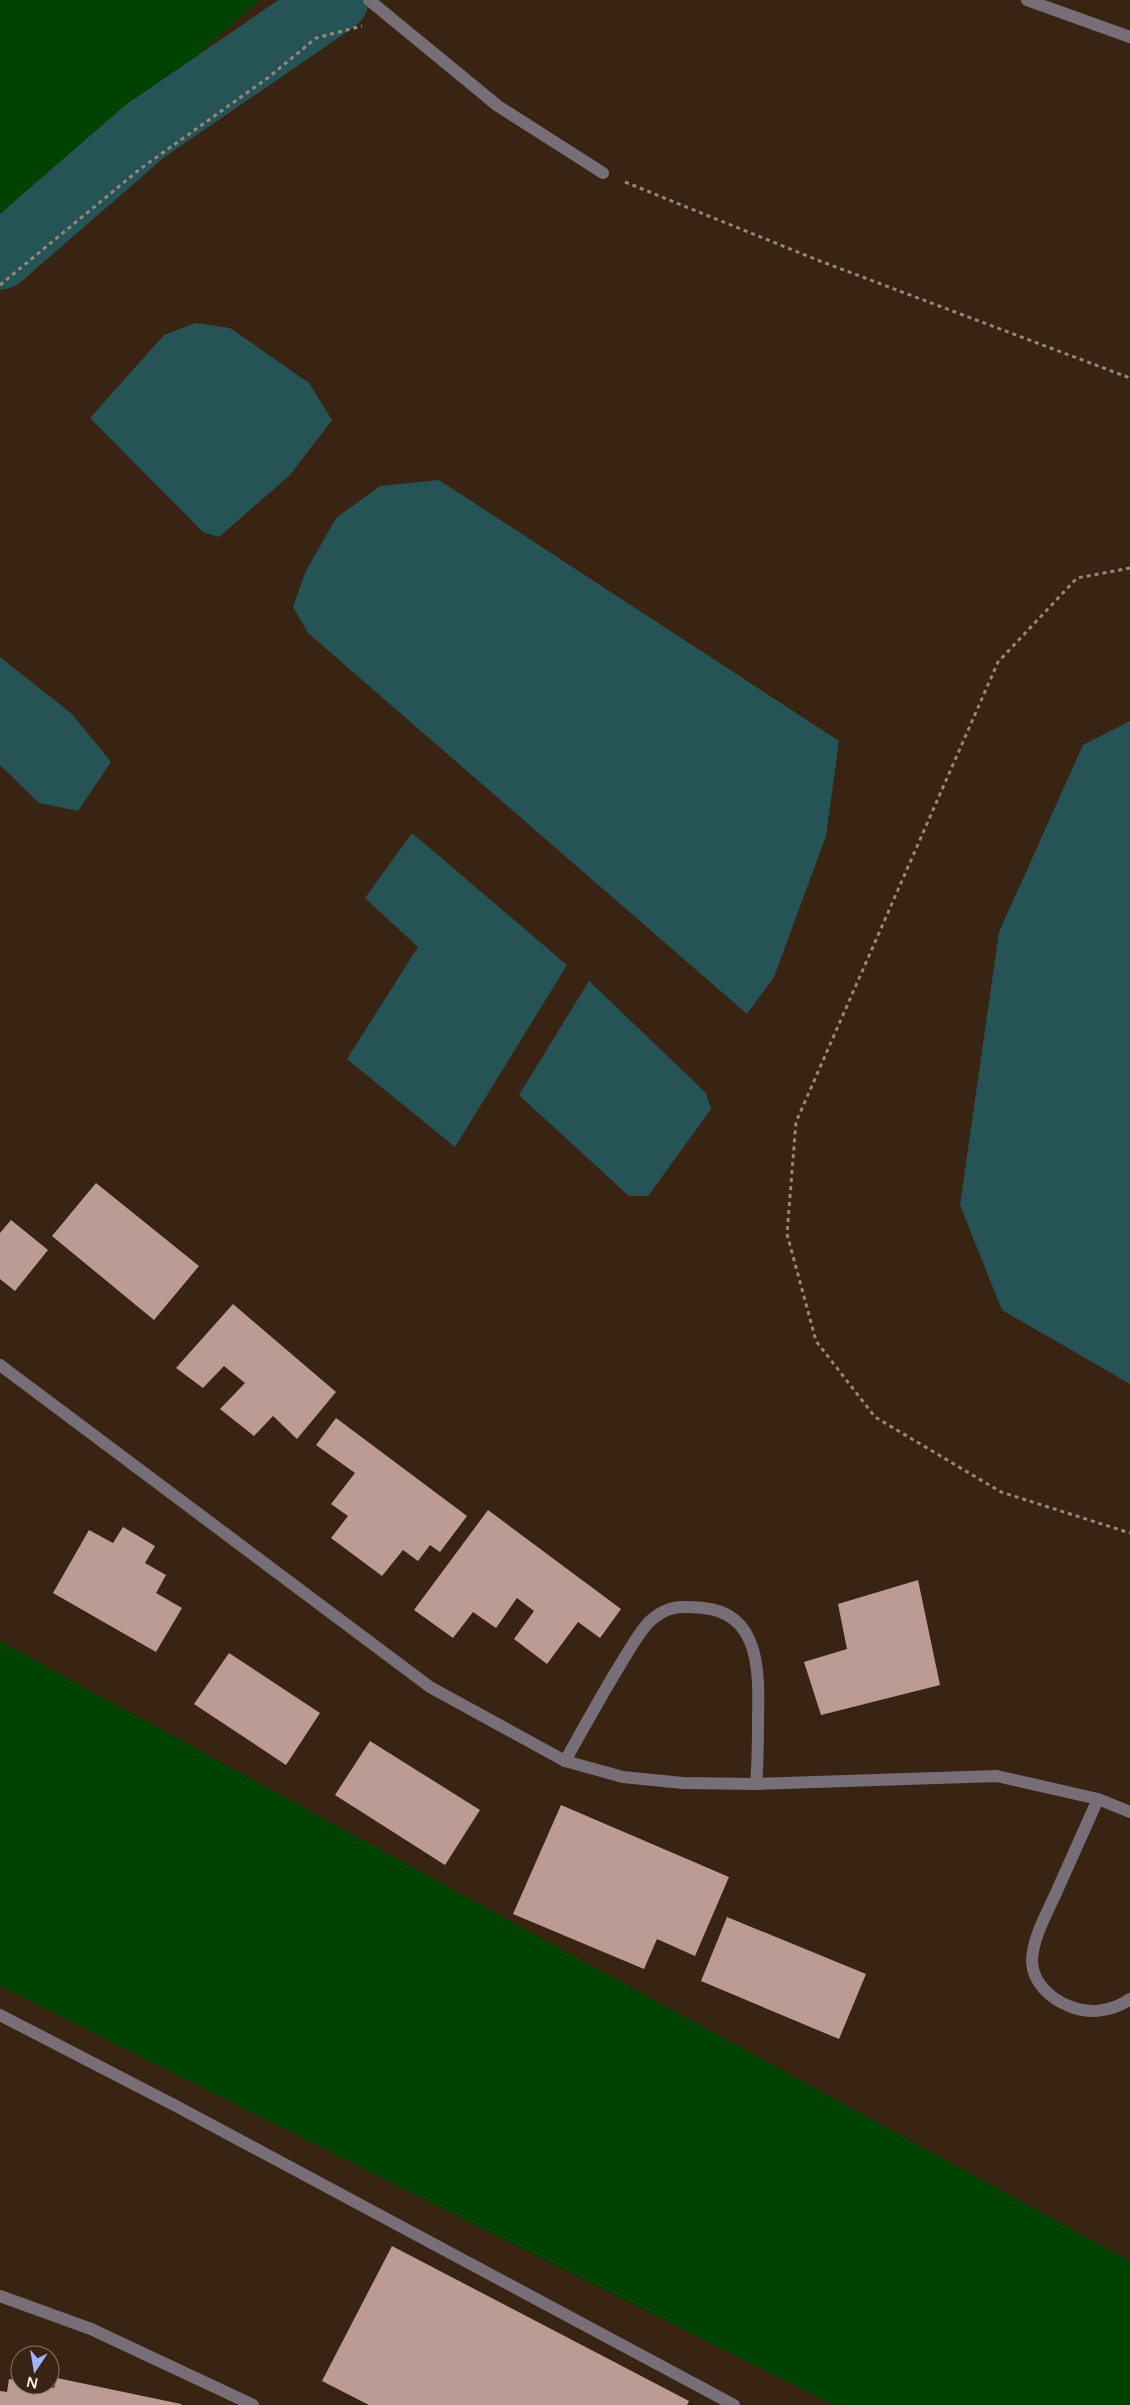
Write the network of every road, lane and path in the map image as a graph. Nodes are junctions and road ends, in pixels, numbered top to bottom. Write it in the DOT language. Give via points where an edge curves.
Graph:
graph roads {
  1 [pos="369,0"];
  2 [pos="1027,0"];
  3 [pos="391,19"];
  4 [pos="1130,37"];
  5 [pos="603,173"];
  6 [pos="0,285"];
  7 [pos="1130,378"];
  8 [pos="1130,568"];
  9 [pos="0,1365"];
  10 [pos="1130,1533"];
  11 [pos="565,1761"];
  12 [pos="756,1784"];
  13 [pos="1098,1799"];
  14 [pos="1130,1812"];
  15 [pos="1130,1999"];
  16 [pos="0,2015"];
  17 [pos="0,2296"];
  18 [pos="253,2405"];
  19 [pos="734,2405"];
  1 -- 3 [label="street"];
  2 -- 4 [label="street"];
  3 -- 5 [label="street" via="498,106"];
  3 -- 6 [label="path" via="316,38 140,169"];
  5 -- 7 [label="path" via="820,261"];
  8 -- 10 [label="path" via="1077,578 998,662 796,1122 787,1234 816,1341 875,1417 1001,1492"];
  9 -- 11 [label="street" via="430,1687"];
  11 -- 12 [label="street" via="624,1777 683,1783"];
  11 -- 12 [label="street" via="633,1644 650,1622 670,1606 718,1609 739,1623 750,1641 756,1661 759,1750"];
  12 -- 13 [label="street" via="997,1776"];
  13 -- 14 [label="street"];
  13 -- 15 [label="street" via="1046,1915 1032,1962 1038,1981 1055,2000 1073,2009 1097,2011 1118,2007"];
  16 -- 19 [label="street" via="185,2110"];
  17 -- 18 [label="street" via="91,2329"];
}
